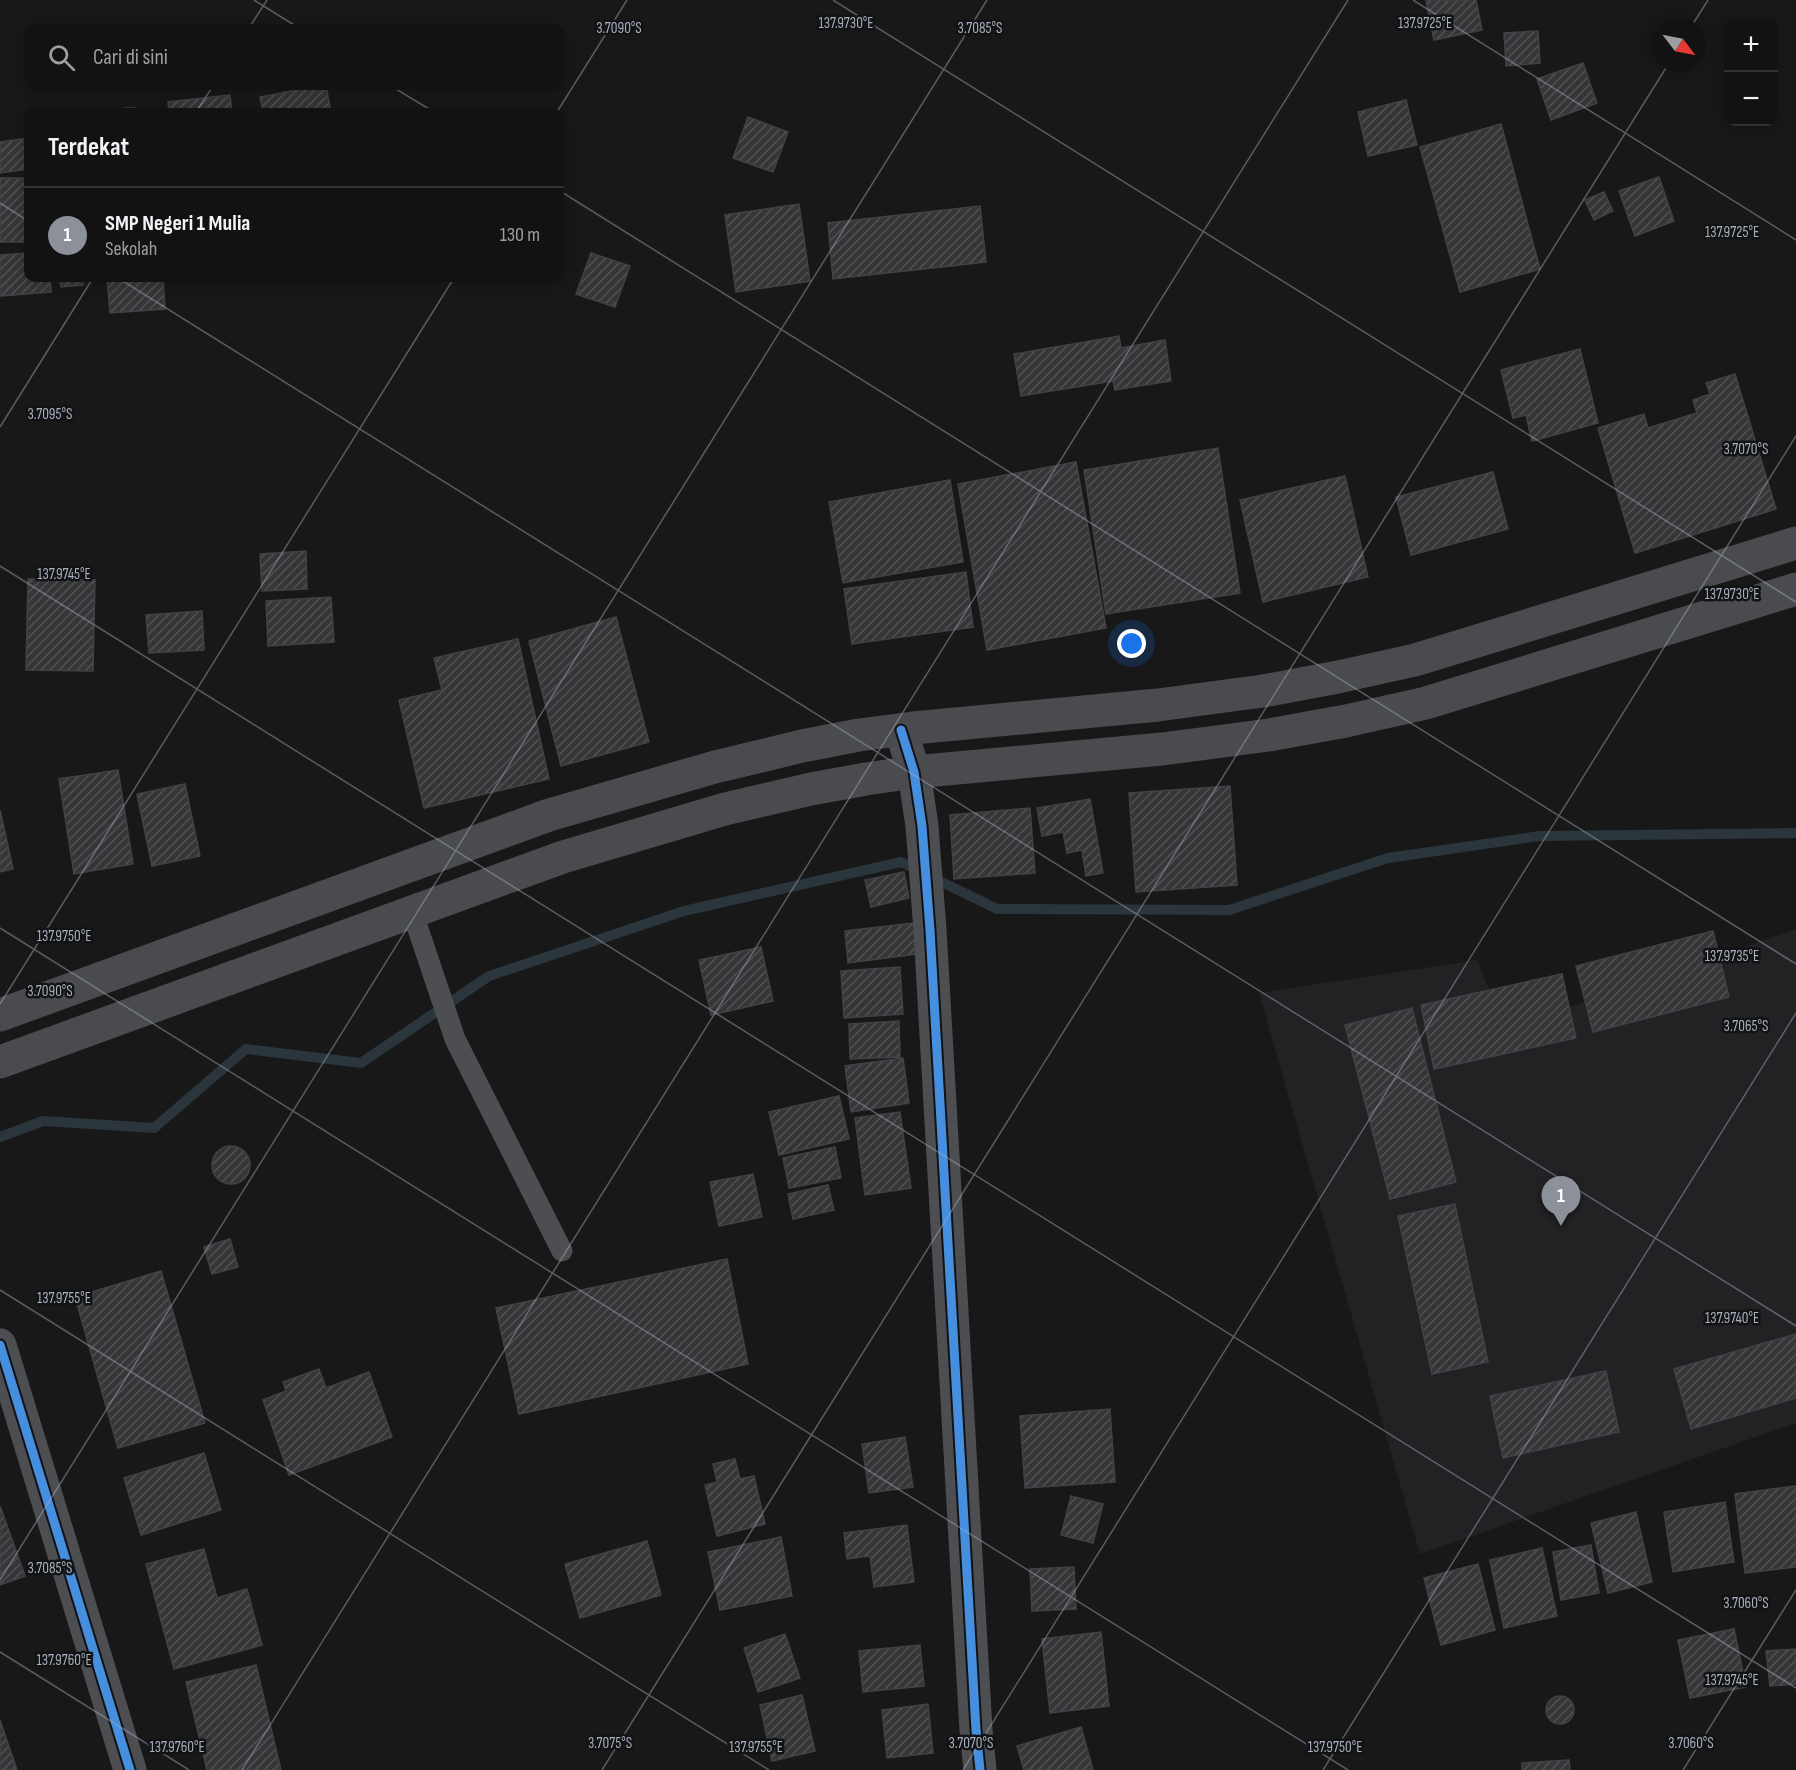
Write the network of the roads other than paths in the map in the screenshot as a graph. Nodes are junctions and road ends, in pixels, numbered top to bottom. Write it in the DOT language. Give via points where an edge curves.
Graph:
graph roads {
  1 [pos="1796,543"];
  2 [pos="1796,589"];
  3 [pos="901,730"];
  4 [pos="914,772"];
  5 [pos="416,922"];
  6 [pos="0,1015"];
  7 [pos="0,1062"];
  8 [pos="562,1251"];
  9 [pos="0,1345"];
  10 [pos="130,1770"];
  11 [pos="980,1770"];
  1 -- 3 [label="highway" via="1415,660 1338,677 1158,705"];
  2 -- 4 [label="highway" via="1426,703 1346,721 1162,749"];
  3 -- 4 [label="street"];
  3 -- 6 [label="highway" via="802,746 715,767 549,815"];
  4 -- 5 [label="highway" via="866,778 725,810 563,857"];
  4 -- 11 [label="street" via="930,930"];
  5 -- 7 [label="highway"];
  5 -- 8 [label="lane" via="455,1040"];
  9 -- 10 [label="street"];
}
